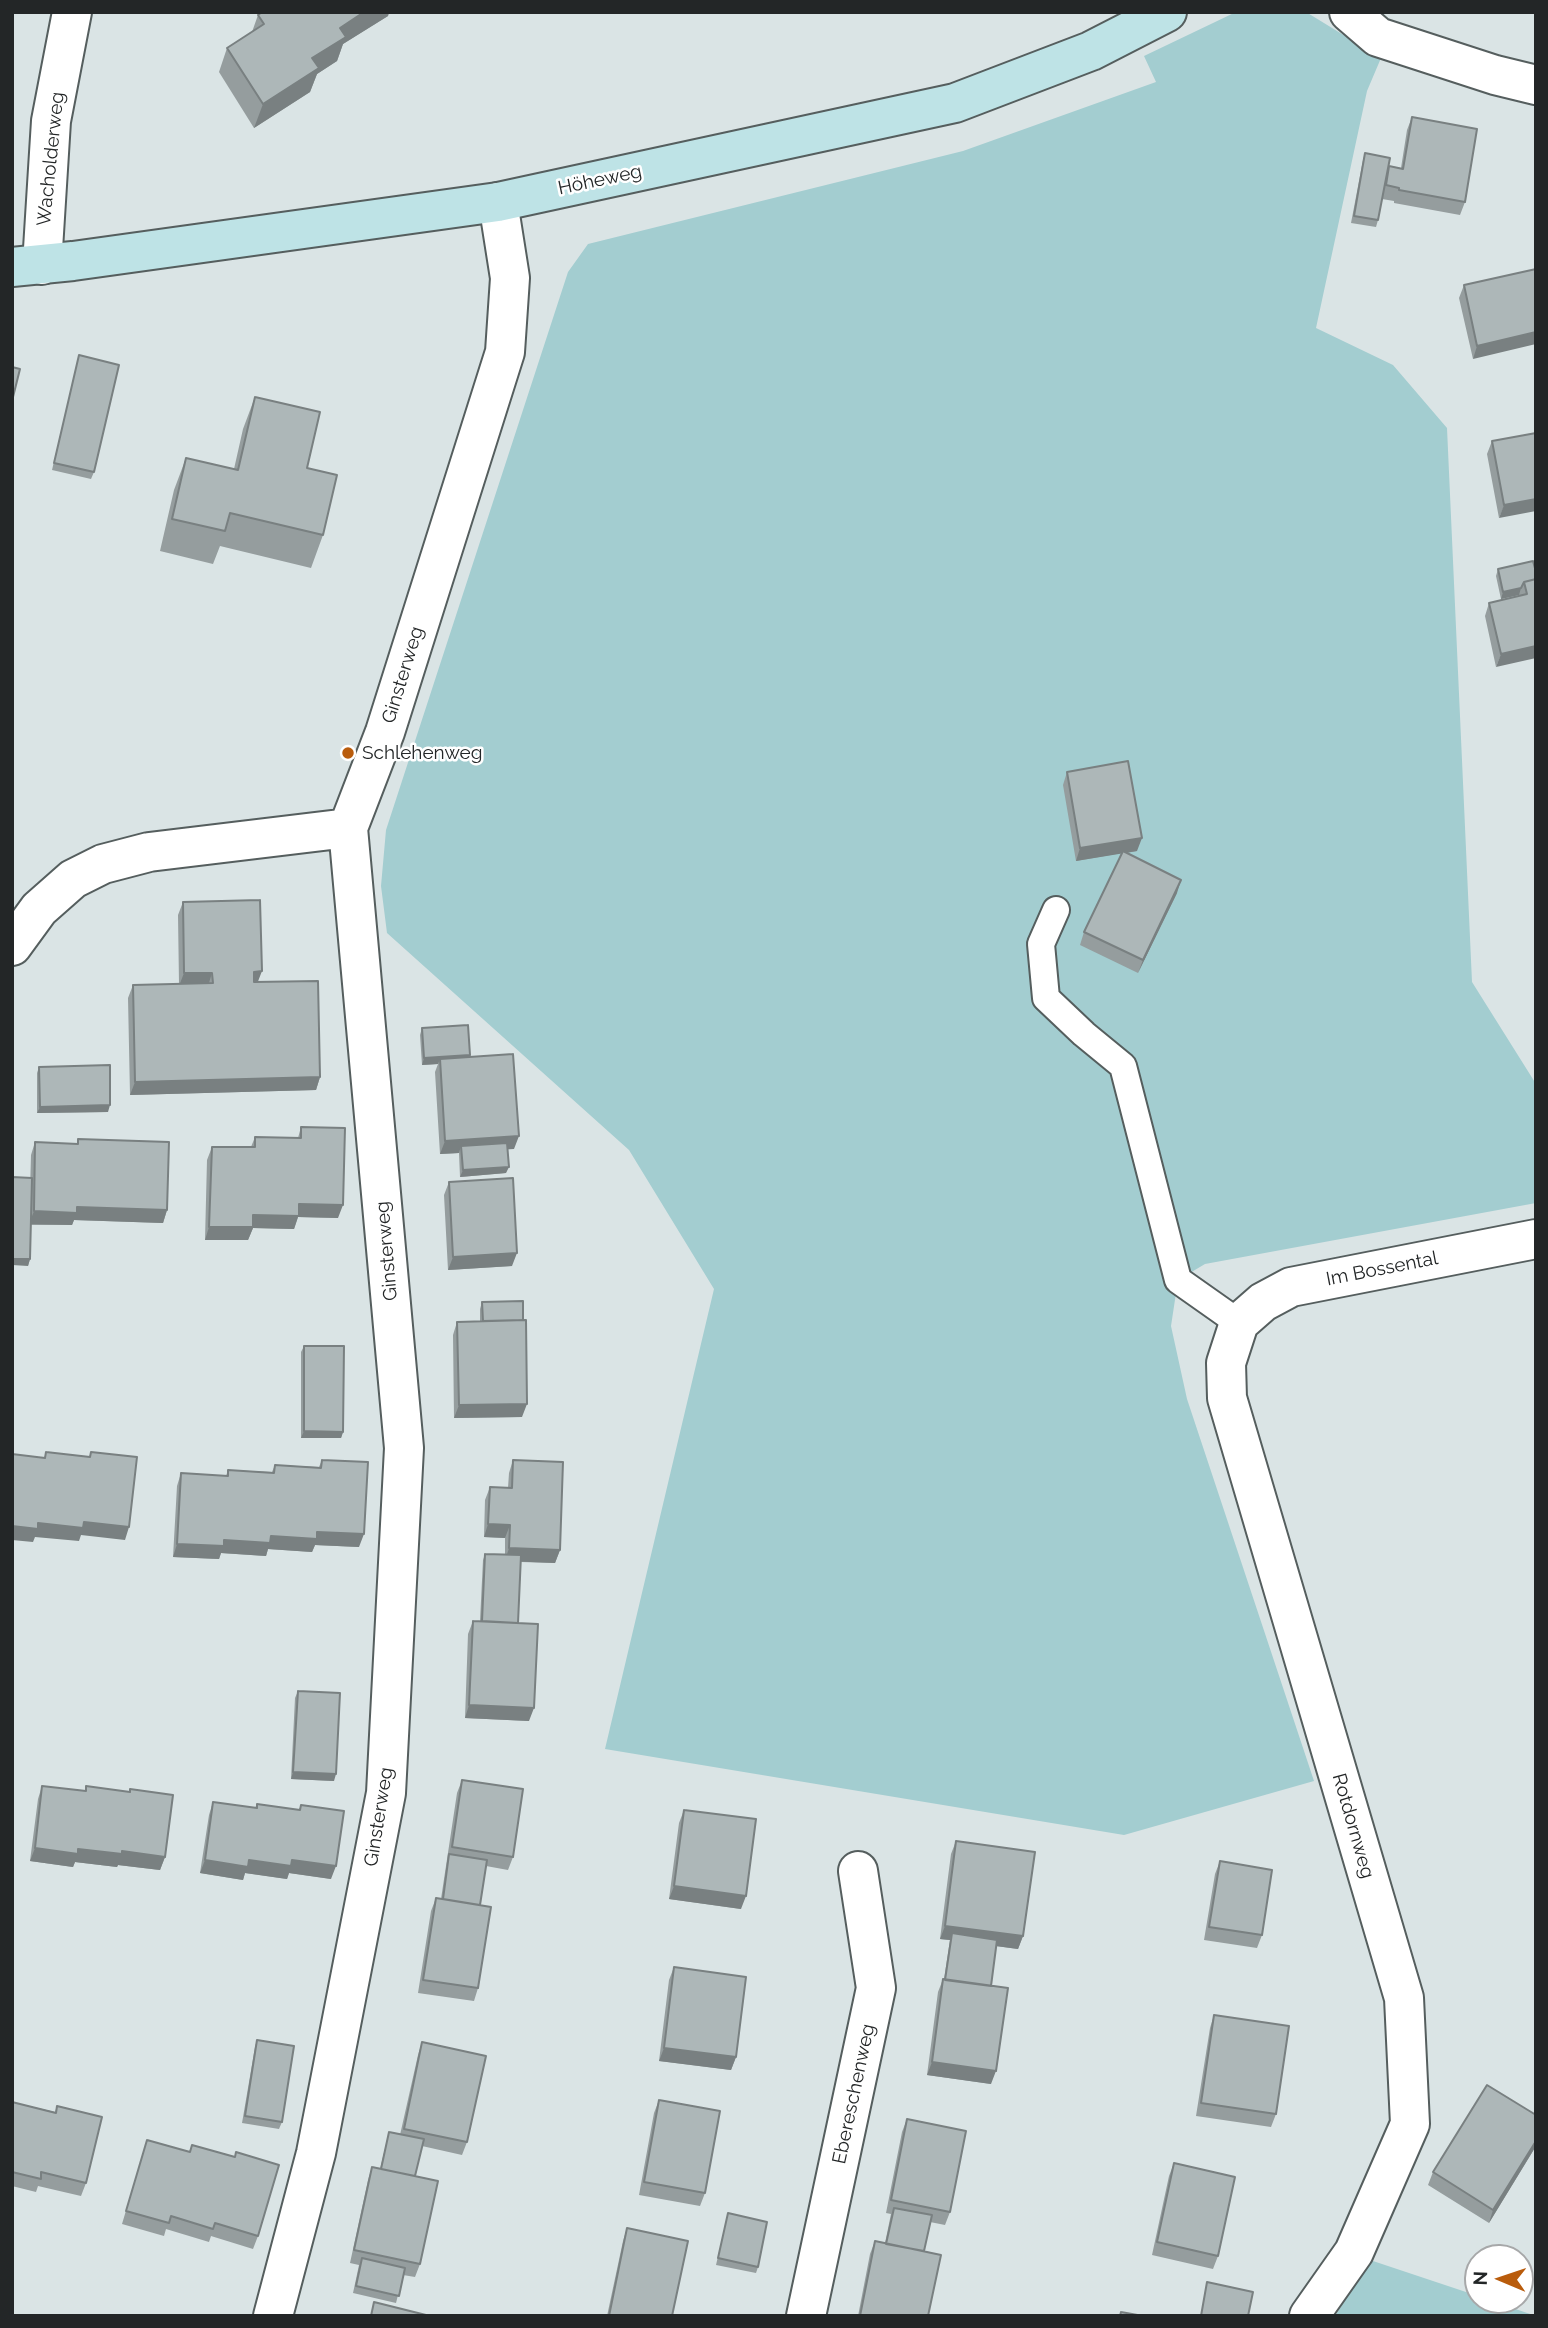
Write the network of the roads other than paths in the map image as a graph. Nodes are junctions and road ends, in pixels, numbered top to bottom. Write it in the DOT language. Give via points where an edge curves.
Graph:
graph roads {
  1 [pos="72,12"];
  2 [pos="1167,12"];
  3 [pos="1349,12"];
  4 [pos="1536,85"];
  5 [pos="498,202"];
  6 [pos="27,266"];
  7 [pos="348,828"];
  8 [pos="1056,910"];
  9 [pos="12,946"];
  10 [pos="1536,1239"];
  11 [pos="1239,1323"];
  12 [pos="858,1871"];
  13 [pos="273,2316"];
  14 [pos="806,2316"];
  15 [pos="1310,2316"];
  1 -- 6 [label="street, Wacholderweg"];
  2 -- 5 [label="street, Höheweg" via="1091,51 955,103"];
  3 -- 4 [label="street" via="1378,37"];
  5 -- 6 [label="street, Höheweg"];
  5 -- 7 [label="street, Ginsterweg" via="510,278 505,352 385,732"];
  7 -- 9 [label="street" via="149,852 103,864 73,879 39,909"];
  7 -- 13 [label="street, Ginsterweg" via="404,1448 386,1793 316,2153"];
  8 -- 11 [label="lane" via="1041,944 1046,998 1123,1066 1178,1280"];
  10 -- 11 [label="street, Im Bossental" via="1291,1287 1263,1302"];
  11 -- 15 [label="street, Rotdornweg" via="1226,1363 1227,1398 1404,1998 1409,2124 1354,2252"];
  12 -- 14 [label="street, Ebereschenweg" via="876,1988"];
}
